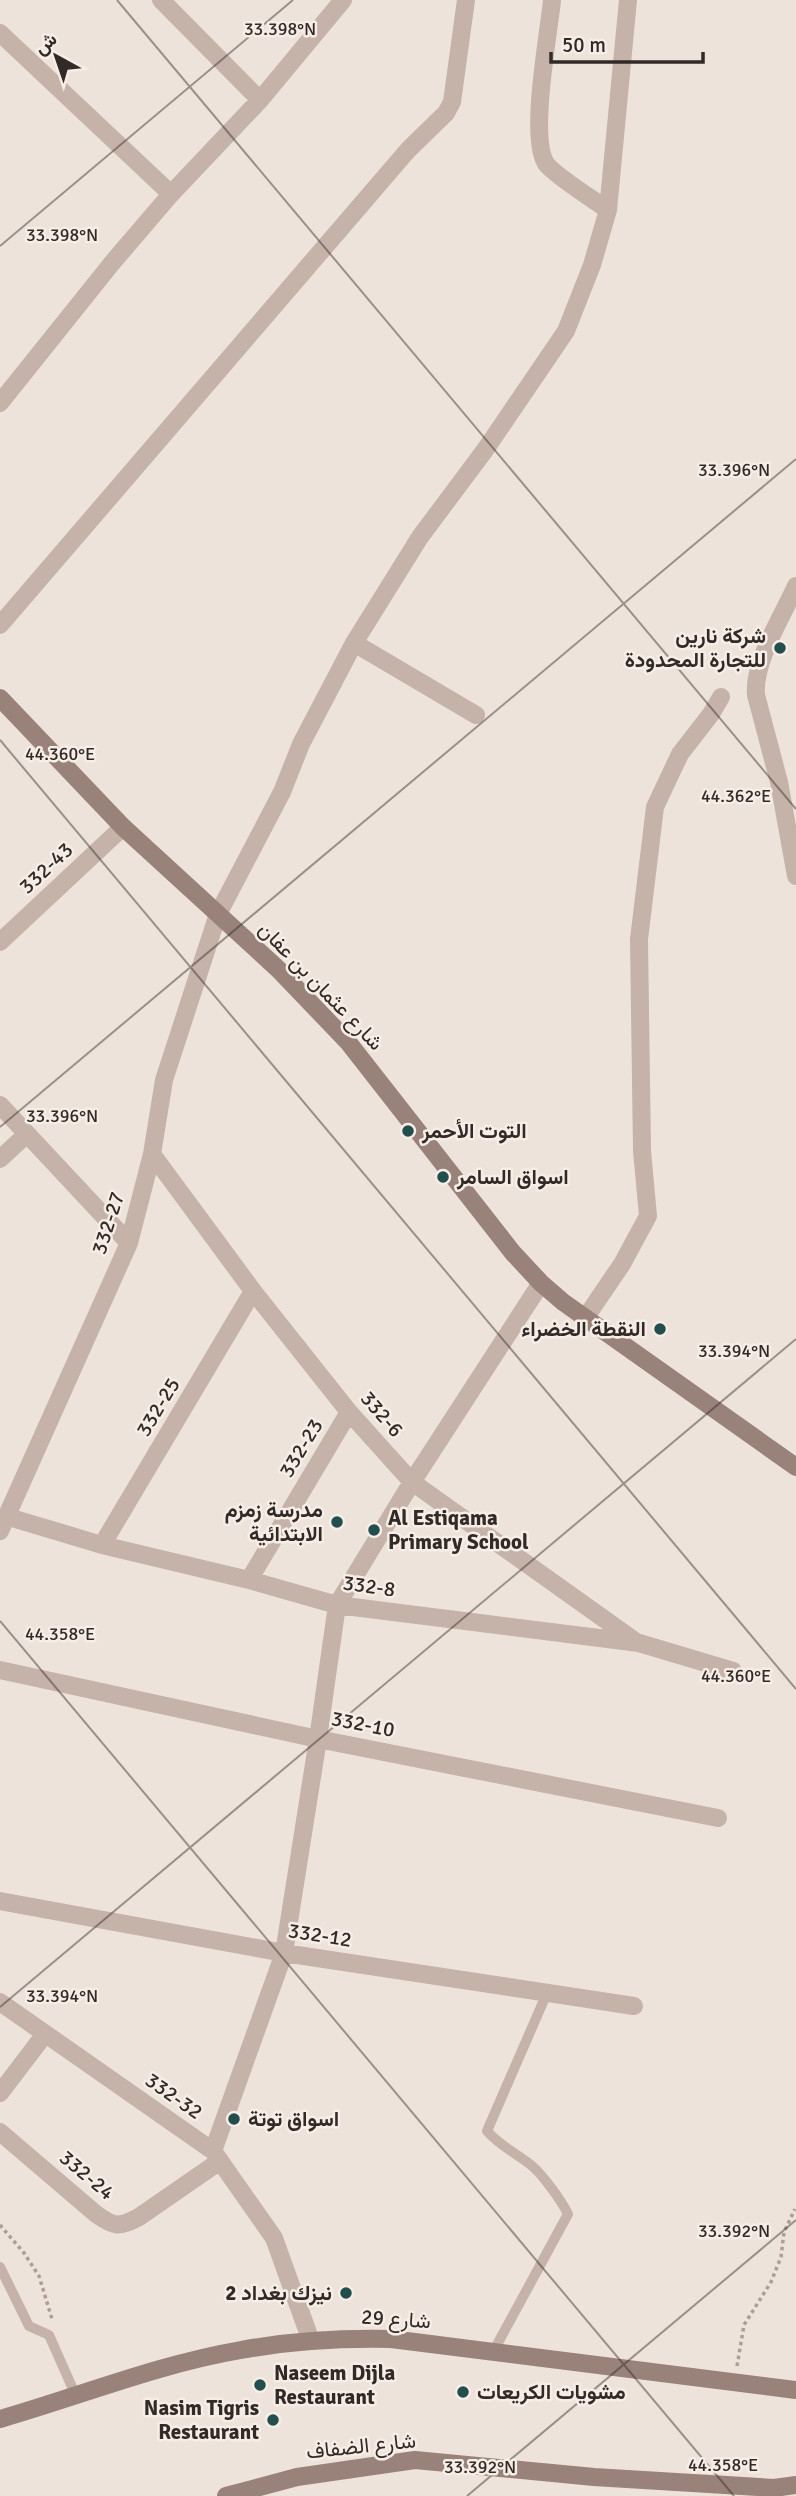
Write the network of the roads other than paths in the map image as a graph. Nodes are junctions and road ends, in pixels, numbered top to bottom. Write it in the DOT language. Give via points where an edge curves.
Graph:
graph roads {
  1 [pos="161,0"];
  2 [pos="551,0"];
  3 [pos="628,0"];
  4 [pos="461,1"];
  5 [pos="335,3"];
  6 [pos="0,33"];
  7 [pos="260,100"];
  8 [pos="171,194"];
  9 [pos="608,210"];
  10 [pos="0,403"];
  11 [pos="796,586"];
  12 [pos="789,621"];
  13 [pos="0,625"];
  14 [pos="354,643"];
  15 [pos="721,697"];
  16 [pos="3,707"];
  17 [pos="476,715"];
  18 [pos="787,781"];
  19 [pos="123,827"];
  20 [pos="796,872"];
  21 [pos="218,914"];
  22 [pos="0,942"];
  23 [pos="0,1105"];
  24 [pos="27,1133"];
  25 [pos="152,1154"];
  26 [pos="0,1159"];
  27 [pos="130,1243"];
  28 [pos="541,1283"];
  29 [pos="253,1292"];
  30 [pos="586,1317"];
  31 [pos="349,1412"];
  32 [pos="796,1466"];
  33 [pos="412,1482"];
  34 [pos="3,1523"];
  35 [pos="102,1545"];
  36 [pos="249,1580"];
  37 [pos="337,1605"];
  38 [pos="639,1643"];
  39 [pos="0,1670"];
  40 [pos="733,1671"];
  41 [pos="318,1739"];
  42 [pos="718,1818"];
  43 [pos="0,1901"];
  44 [pos="284,1953"];
  45 [pos="547,1993"];
  46 [pos="0,2002"];
  47 [pos="634,2006"];
  48 [pos="45,2034"];
  49 [pos="0,2093"];
  50 [pos="0,2132"];
  51 [pos="216,2156"];
  52 [pos="0,2267"];
  53 [pos="311,2342"];
  54 [pos="493,2352"];
  55 [pos="796,2390"];
  56 [pos="76,2396"];
  57 [pos="0,2419"];
  58 [pos="796,2485"];
  59 [pos="226,2496"];
  1 -- 7 [label="street"];
  2 -- 9 [label="street" via="539,145 547,164"];
  3 -- 9 [label="street, 332-27"];
  4 -- 13 [label="street" via="452,102 446,113 408,150"];
  5 -- 7 [label="street"];
  6 -- 8 [label="street"];
  7 -- 8 [label="street"];
  8 -- 10 [label="street"];
  9 -- 14 [label="street, 332-27" via="566,331 420,537"];
  11 -- 12 [label="street"];
  12 -- 18 [label="street" via="761,662 755,682 758,706"];
  14 -- 17 [label="street"];
  14 -- 21 [label="street, 332-27"];
  15 -- 30 [label="street" via="680,754 655,807 639,939 642,1151 648,1216"];
  16 -- 19 [label="street, شارع عثمان بن عفان"];
  18 -- 20 [label="street"];
  19 -- 21 [label="street, شارع عثمان بن عفان"];
  19 -- 22 [label="street, 332-43"];
  21 -- 25 [label="street, 332-27" via="164,1080"];
  21 -- 28 [label="street, شارع عثمان بن عفان" via="348,1042 513,1254"];
  23 -- 24 [label="street"];
  24 -- 26 [label="street"];
  24 -- 27 [label="street"];
  25 -- 27 [label="street, 332-27"];
  25 -- 29 [label="street, 332-6"];
  27 -- 34 [label="street, 332-27"];
  28 -- 30 [label="street, شارع عثمان بن عفان"];
  28 -- 33 [label="street"];
  29 -- 31 [label="street, 332-6"];
  29 -- 35 [label="street, 332-25"];
  30 -- 32 [label="street, شارع عثمان بن عفان"];
  31 -- 33 [label="street, 332-6"];
  31 -- 36 [label="street, 332-23"];
  33 -- 37 [label="street"];
  33 -- 38 [label="street, 332-6"];
  34 -- 35 [label="street, 332-8"];
  35 -- 36 [label="street, 332-8"];
  36 -- 37 [label="street, 332-8"];
  37 -- 38 [label="street, 332-8"];
  37 -- 41 [label="street"];
  38 -- 40 [label="street, 332-8"];
  39 -- 41 [label="street, 332-10"];
  41 -- 42 [label="street, 332-10"];
  41 -- 44 [label="street"];
  43 -- 44 [label="street, 332-12"];
  44 -- 45 [label="street, 332-12"];
  44 -- 51 [label="street"];
  45 -- 47 [label="street, 332-12"];
  45 -- 54 [label="lane" via="487,2131 531,2166 568,2214"];
  46 -- 48 [label="street, 332-32"];
  48 -- 49 [label="street"];
  48 -- 51 [label="street, 332-32"];
  50 -- 51 [label="street, 332-24" via="112,2225 125,2225 139,2217"];
  51 -- 53 [label="street, 332-32" via="274,2238"];
  52 -- 56 [label="lane" via="29,2326 49,2335"];
  53 -- 54 [label="street, شارع 29" via="391,2339"];
  53 -- 56 [label="street, شارع 29" via="242,2350"];
  54 -- 55 [label="street, شارع 29"];
  56 -- 57 [label="street, شارع 29"];
  58 -- 59 [label="street, شارع الضفاف" via="774,2488 594,2477 415,2460 297,2477"];
}
